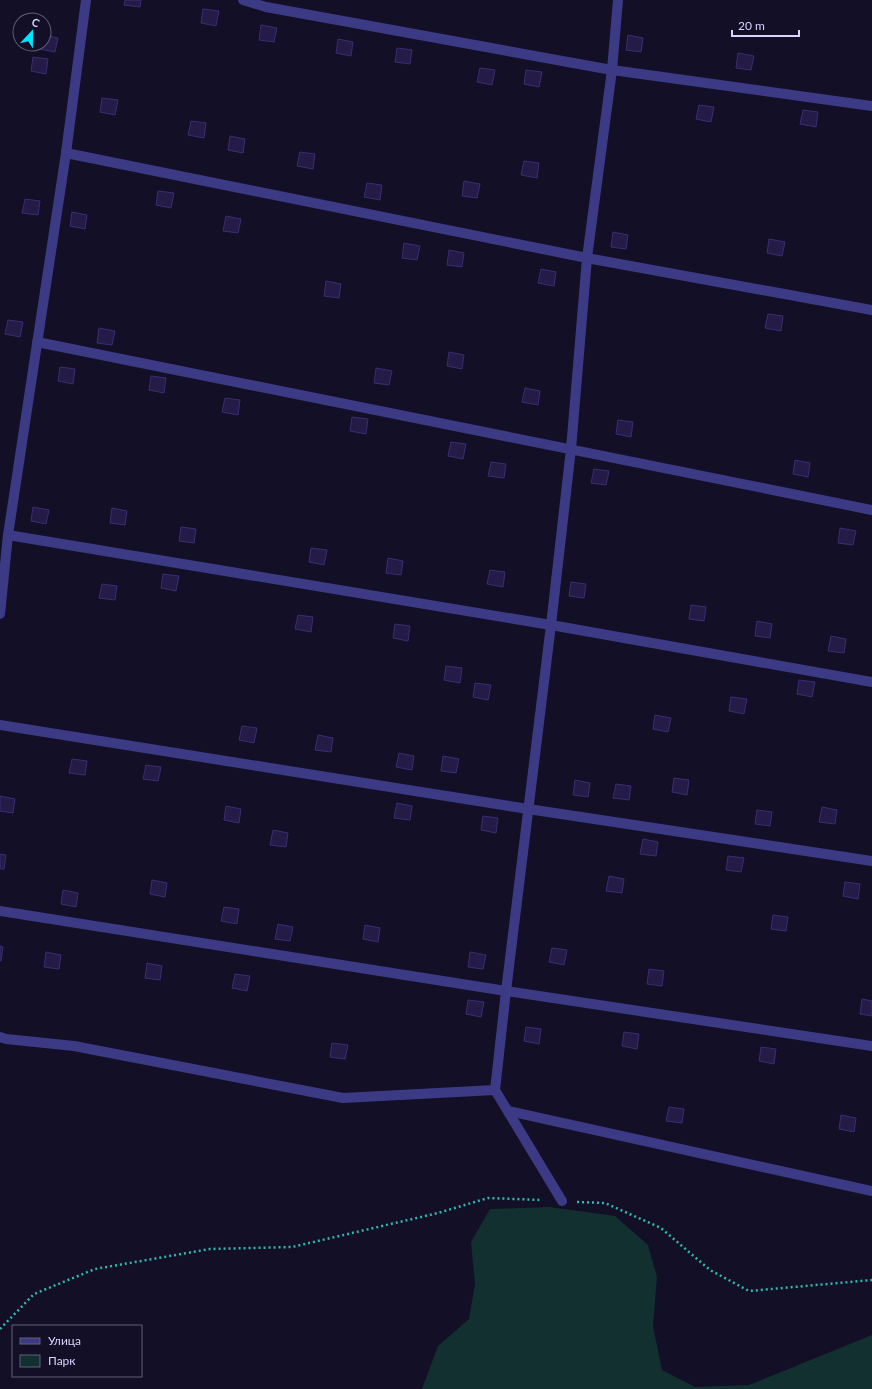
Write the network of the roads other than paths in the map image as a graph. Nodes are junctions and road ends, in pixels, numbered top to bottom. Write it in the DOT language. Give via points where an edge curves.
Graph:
graph roads {
  1 [pos="86,0"];
  2 [pos="243,0"];
  3 [pos="618,0"];
  4 [pos="612,70"];
  5 [pos="872,106"];
  6 [pos="66,153"];
  7 [pos="588,258"];
  8 [pos="872,310"];
  9 [pos="38,342"];
  10 [pos="571,449"];
  11 [pos="872,510"];
  12 [pos="8,535"];
  13 [pos="0,614"];
  14 [pos="551,625"];
  15 [pos="872,682"];
  16 [pos="0,725"];
  17 [pos="528,809"];
  18 [pos="872,861"];
  19 [pos="0,911"];
  20 [pos="506,991"];
  21 [pos="0,1037"];
  22 [pos="872,1046"];
  23 [pos="495,1090"];
  24 [pos="508,1111"];
  25 [pos="872,1191"];
  26 [pos="562,1201"];
  1 -- 6 [label="street"];
  2 -- 4 [label="street" via="266,7"];
  3 -- 4 [label="street"];
  4 -- 5 [label="street"];
  4 -- 7 [label="street"];
  6 -- 7 [label="street"];
  6 -- 9 [label="street"];
  7 -- 8 [label="street"];
  7 -- 10 [label="street"];
  9 -- 10 [label="street"];
  9 -- 12 [label="street"];
  10 -- 11 [label="street"];
  10 -- 14 [label="street"];
  12 -- 13 [label="street"];
  12 -- 14 [label="street"];
  14 -- 15 [label="street"];
  14 -- 17 [label="street"];
  16 -- 17 [label="street"];
  17 -- 18 [label="street"];
  17 -- 20 [label="street"];
  19 -- 20 [label="street"];
  20 -- 22 [label="street"];
  20 -- 23 [label="street"];
  21 -- 23 [label="street" via="74,1046 343,1098"];
  23 -- 24 [label="street"];
  24 -- 25 [label="street"];
  24 -- 26 [label="street"];
}
